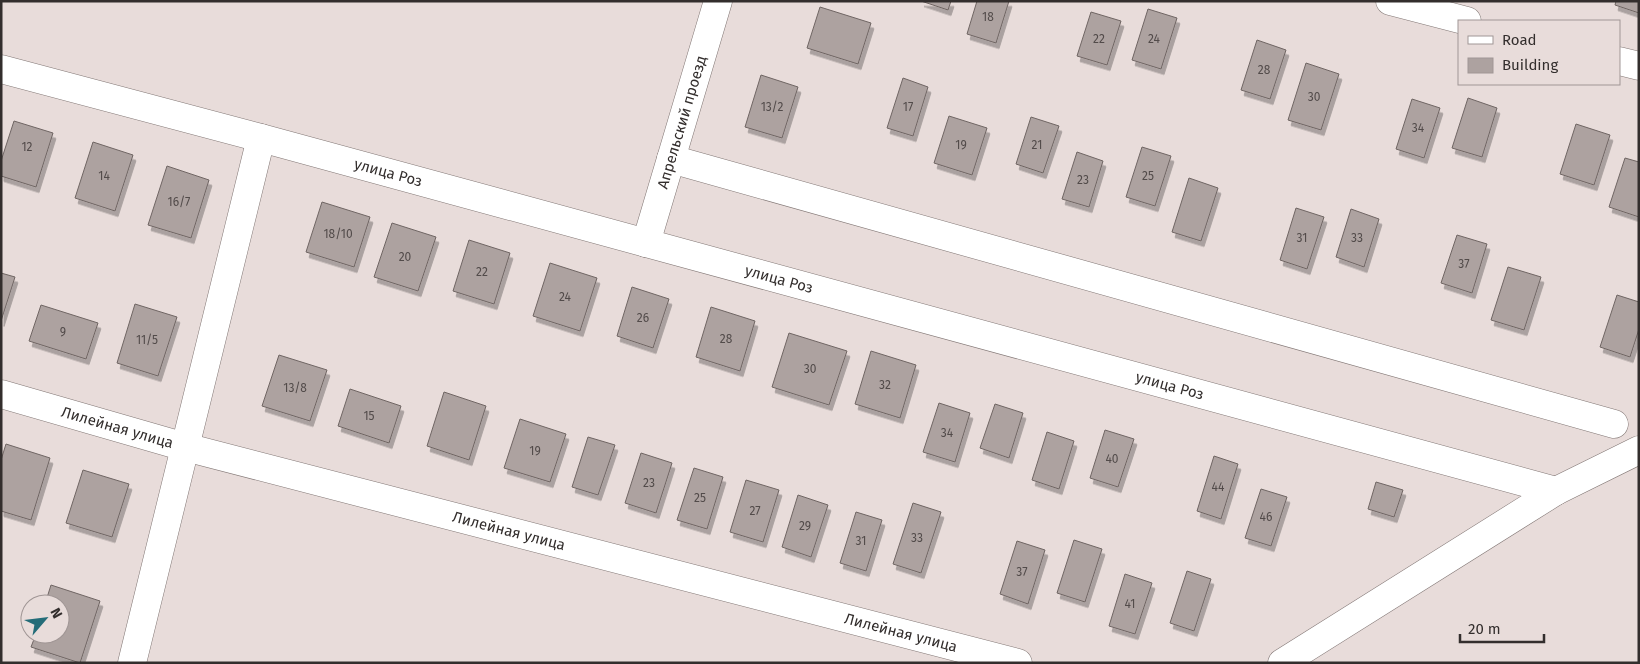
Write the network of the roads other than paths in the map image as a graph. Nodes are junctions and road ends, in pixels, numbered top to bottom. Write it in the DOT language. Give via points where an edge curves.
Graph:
graph roads {
  1 [pos="718,1"];
  2 [pos="1390,1"];
  3 [pos="1463,20"];
  4 [pos="1620,61"];
  5 [pos="1639,66"];
  6 [pos="1,69"];
  7 [pos="261,138"];
  8 [pos="671,159"];
  9 [pos="646,244"];
  10 [pos="1,394"];
  11 [pos="1614,424"];
  12 [pos="185,447"];
  13 [pos="1639,450"];
  14 [pos="1556,490"];
  15 [pos="132,663"];
  16 [pos="1018,663"];
  17 [pos="1282,663"];
  1 -- 8 [label="street, Апрельский проезд"];
  2 -- 3 [label="street"];
  4 -- 5 [label="street"];
  6 -- 7 [label="street, улица Роз"];
  7 -- 9 [label="street, улица Роз"];
  7 -- 12 [label="street"];
  8 -- 9 [label="street, Апрельский проезд"];
  8 -- 11 [label="street"];
  9 -- 14 [label="street, улица Роз"];
  10 -- 12 [label="street, Лилейная улица"];
  12 -- 15 [label="street"];
  12 -- 16 [label="street, Лилейная улица"];
  13 -- 14 [label="street"];
  14 -- 17 [label="street"];
}
